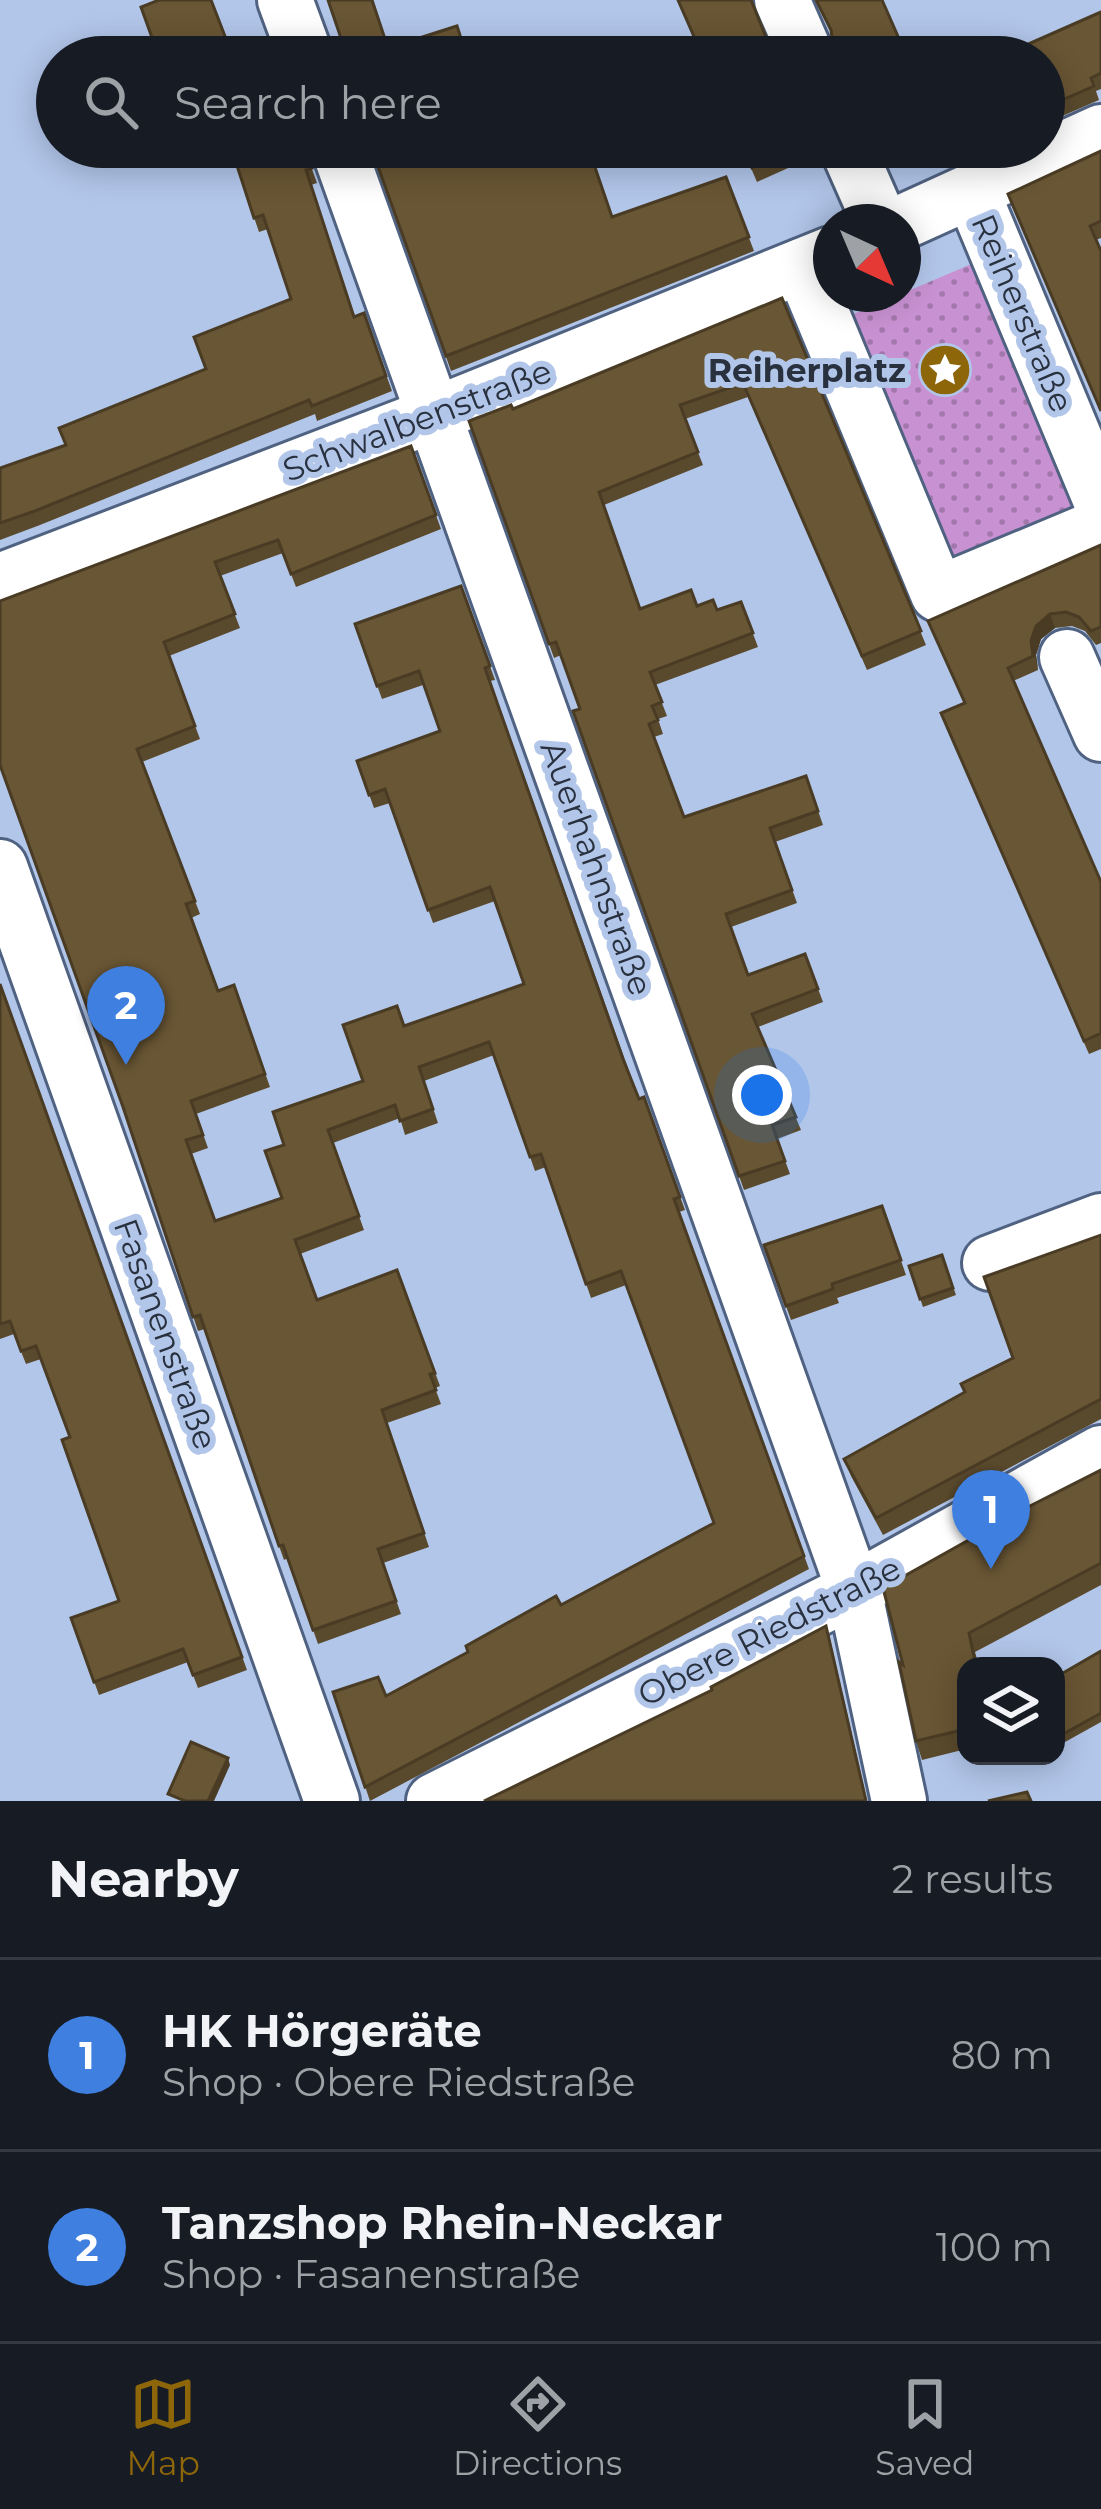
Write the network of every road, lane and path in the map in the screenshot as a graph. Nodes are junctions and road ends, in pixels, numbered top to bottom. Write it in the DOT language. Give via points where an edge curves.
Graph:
graph roads {
  1 [pos="285,0"];
  2 [pos="782,0"];
  3 [pos="298,36"];
  4 [pos="798,36"];
  5 [pos="1101,132"];
  6 [pos="1065,149"];
  7 [pos="346,168"];
  8 [pos="856,168"];
  9 [pos="1024,168"];
  10 [pos="972,192"];
  11 [pos="872,204"];
  12 [pos="921,214"];
  13 [pos="813,262"];
  14 [pos="836,312"];
  15 [pos="436,414"];
  16 [pos="1101,501"];
  17 [pos="1101,526"];
  18 [pos="0,581"];
  19 [pos="1067,657"];
  20 [pos="1101,734"];
  21 [pos="0,867"];
  22 [pos="1101,1220"];
  23 [pos="991,1263"];
  24 [pos="1101,1453"];
  25 [pos="854,1590"];
  26 [pos="332,1801"];
  27 [pos="434,1801"];
  28 [pos="899,1801"];
  1 -- 3 [label="street"];
  2 -- 4 [label="street"];
  5 -- 6 [label="street"];
  7 -- 15 [label="street, Auerhahnstraße"];
  8 -- 11 [label="street"];
  9 -- 10 [label="street"];
  10 -- 12 [label="street"];
  10 -- 16 [label="street, Reiherstraße"];
  13 -- 15 [label="street, Schwalbenstraße"];
  14 -- 17 [label="street" via="938,594 1031,573"];
  15 -- 18 [label="street, Schwalbenstraße"];
  15 -- 25 [label="street, Auerhahnstraße"];
  19 -- 20 [label="street"];
  21 -- 26 [label="street, Fasanenstraße"];
  22 -- 23 [label="street"];
  24 -- 25 [label="street, Obere Riedstraße"];
  25 -- 27 [label="street, Obere Riedstraße"];
  25 -- 28 [label="street, Auerhahnstraße"];
}
